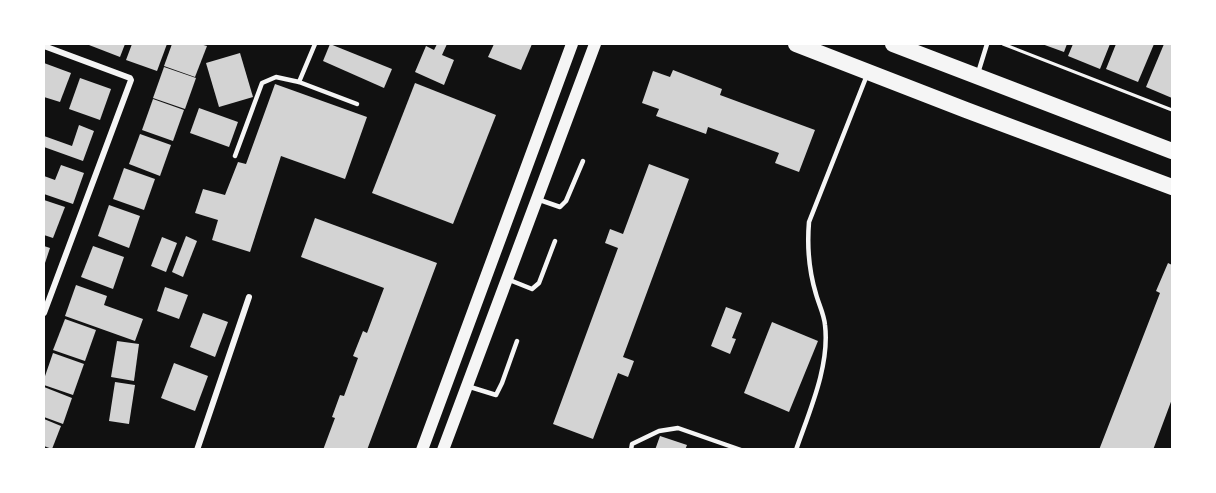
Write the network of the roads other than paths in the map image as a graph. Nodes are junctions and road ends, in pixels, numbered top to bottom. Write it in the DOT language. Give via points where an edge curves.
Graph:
graph roads {
  1 [pos="315,44"];
  2 [pos="572,44"];
  3 [pos="595,44"];
  4 [pos="796,44"];
  5 [pos="892,44"];
  6 [pos="987,44"];
  7 [pos="44,46"];
  8 [pos="868,72"];
  9 [pos="977,76"];
  10 [pos="299,82"];
  11 [pos="357,104"];
  12 [pos="1173,151"];
  13 [pos="235,156"];
  14 [pos="583,161"];
  15 [pos="1173,187"];
  16 [pos="537,199"];
  17 [pos="555,241"];
  18 [pos="507,279"];
  19 [pos="249,297"];
  20 [pos="44,313"];
  21 [pos="517,341"];
  22 [pos="467,386"];
  23 [pos="197,450"];
  24 [pos="422,450"];
  25 [pos="443,450"];
  26 [pos="631,450"];
  27 [pos="741,450"];
  28 [pos="796,450"];
  1 -- 10 [label="lane"];
  2 -- 24 [label="main road"];
  3 -- 16 [label="main road"];
  4 -- 8 [label="highway"];
  5 -- 9 [label="highway"];
  6 -- 9 [label="lane"];
  7 -- 20 [label="street" via="131,80"];
  8 -- 15 [label="highway"];
  8 -- 28 [label="lane" via="809,222 807,245 825,326 818,388"];
  9 -- 12 [label="highway"];
  10 -- 11 [label="lane"];
  10 -- 13 [label="lane" via="276,77 262,83"];
  14 -- 16 [label="lane" via="560,207"];
  16 -- 18 [label="main road"];
  17 -- 18 [label="lane" via="539,283 532,289"];
  18 -- 22 [label="main road"];
  19 -- 23 [label="street"];
  21 -- 22 [label="lane" via="496,395"];
  22 -- 25 [label="main road"];
  26 -- 27 [label="lane" via="633,444 659,431 678,428"];
}
